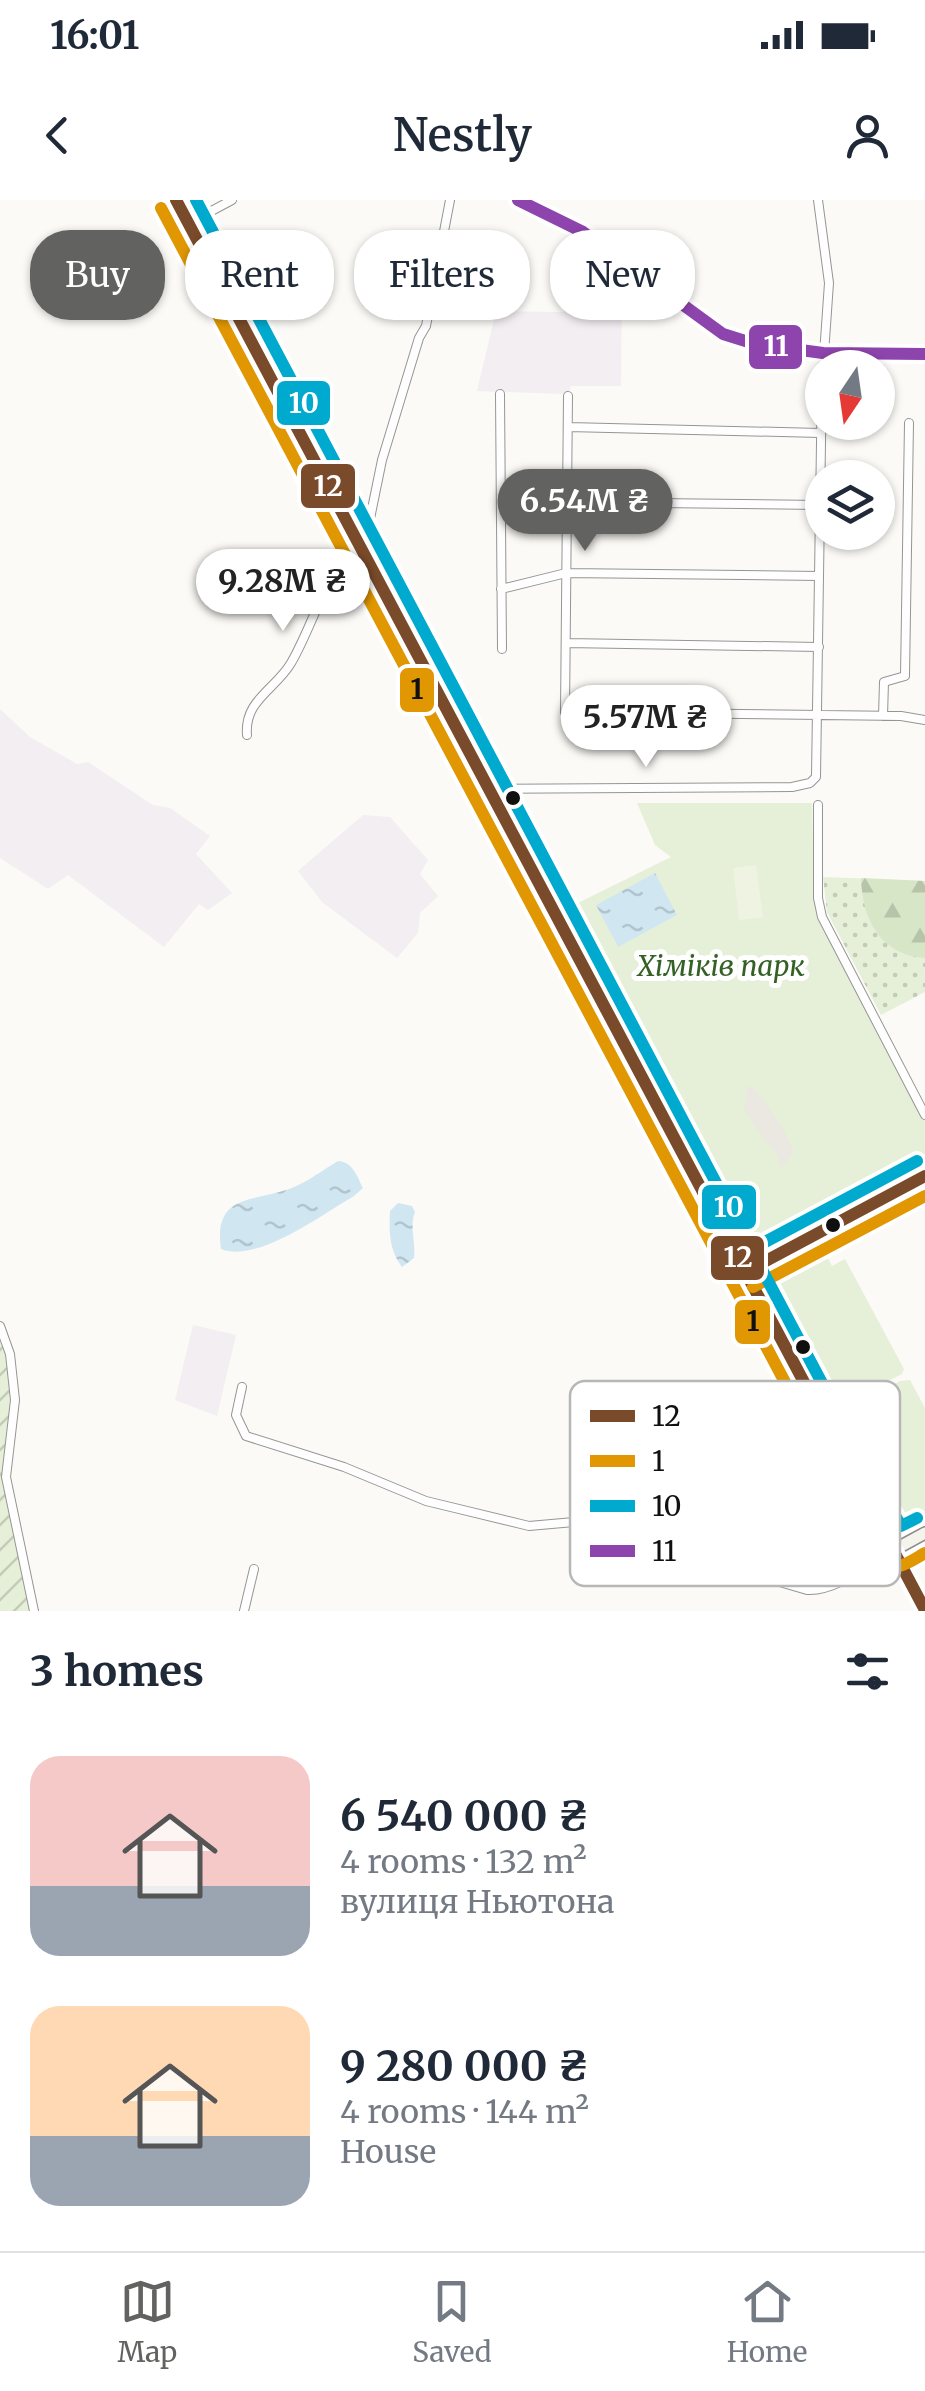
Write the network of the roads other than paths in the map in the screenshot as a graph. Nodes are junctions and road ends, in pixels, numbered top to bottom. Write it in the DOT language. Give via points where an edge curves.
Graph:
graph roads {
  1 [pos="176,200"];
  2 [pos="232,200"];
  3 [pos="450,200"];
  4 [pos="518,200"];
  5 [pos="818,200"];
  6 [pos="189,224"];
  7 [pos="823,350"];
  8 [pos="805,351"];
  9 [pos="895,354"];
  10 [pos="925,354"];
  11 [pos="500,394"];
  12 [pos="568,396"];
  13 [pos="909,423"];
  14 [pos="568,427"];
  15 [pos="805,433"];
  16 [pos="566,502"];
  17 [pos="805,505"];
  18 [pos="362,545"];
  19 [pos="819,550"];
  20 [pos="566,573"];
  21 [pos="819,576"];
  22 [pos="500,589"];
  23 [pos="566,642"];
  24 [pos="819,647"];
  25 [pos="502,649"];
  26 [pos="818,716"];
  27 [pos="882,716"];
  28 [pos="925,720"];
  29 [pos="247,735"];
  30 [pos="489,789"];
  31 [pos="818,805"];
  32 [pos="925,1114"];
  33 [pos="925,1176"];
  34 [pos="745,1272"];
  35 [pos="0,1326"];
  36 [pos="803,1381"];
  37 [pos="242,1387"];
  38 [pos="570,1522"];
  39 [pos="925,1533"];
  40 [pos="900,1547"];
  41 [pos="900,1562"];
  42 [pos="254,1569"];
  43 [pos="793,1586"];
  44 [pos="829,1586"];
  45 [pos="925,1610"];
  46 [pos="34,1611"];
  47 [pos="244,1611"];
  1 -- 6 [label="main road"];
  2 -- 6 [label="street"];
  3 -- 18 [label="street" via="426,326"];
  4 -- 8 [label="street" via="583,232 723,334"];
  5 -- 7 [label="street" via="829,283"];
  6 -- 18 [label="main road"];
  9 -- 10 [label="street"];
  11 -- 22 [label="street"];
  12 -- 14 [label="street"];
  13 -- 27 [label="street" via="906,676 884,682"];
  14 -- 15 [label="street"];
  14 -- 16 [label="street"];
  16 -- 17 [label="street"];
  16 -- 20 [label="street"];
  18 -- 29 [label="street" via="335,576 289,667 257,699"];
  18 -- 30 [label="main road"];
  19 -- 21 [label="street"];
  20 -- 21 [label="street"];
  20 -- 22 [label="street"];
  20 -- 23 [label="street"];
  21 -- 24 [label="street"];
  22 -- 25 [label="street"];
  23 -- 24 [label="street"];
  23 -- 26 [label="street" via="565,712"];
  24 -- 26 [label="street"];
  26 -- 27 [label="street"];
  26 -- 30 [label="street" via="818,770 810,783"];
  27 -- 28 [label="street"];
  30 -- 34 [label="main road"];
  31 -- 32 [label="street" via="822,917"];
  33 -- 34 [label="street"];
  34 -- 36 [label="main road"];
  35 -- 46 [label="street" via="15,1400 6,1476"];
  37 -- 38 [label="street" via="236,1416 246,1436 426,1501 529,1526"];
  39 -- 40 [label="street"];
  41 -- 45 [label="main road"];
  42 -- 47 [label="street"];
  43 -- 44 [label="street" via="817,1591"];
}
